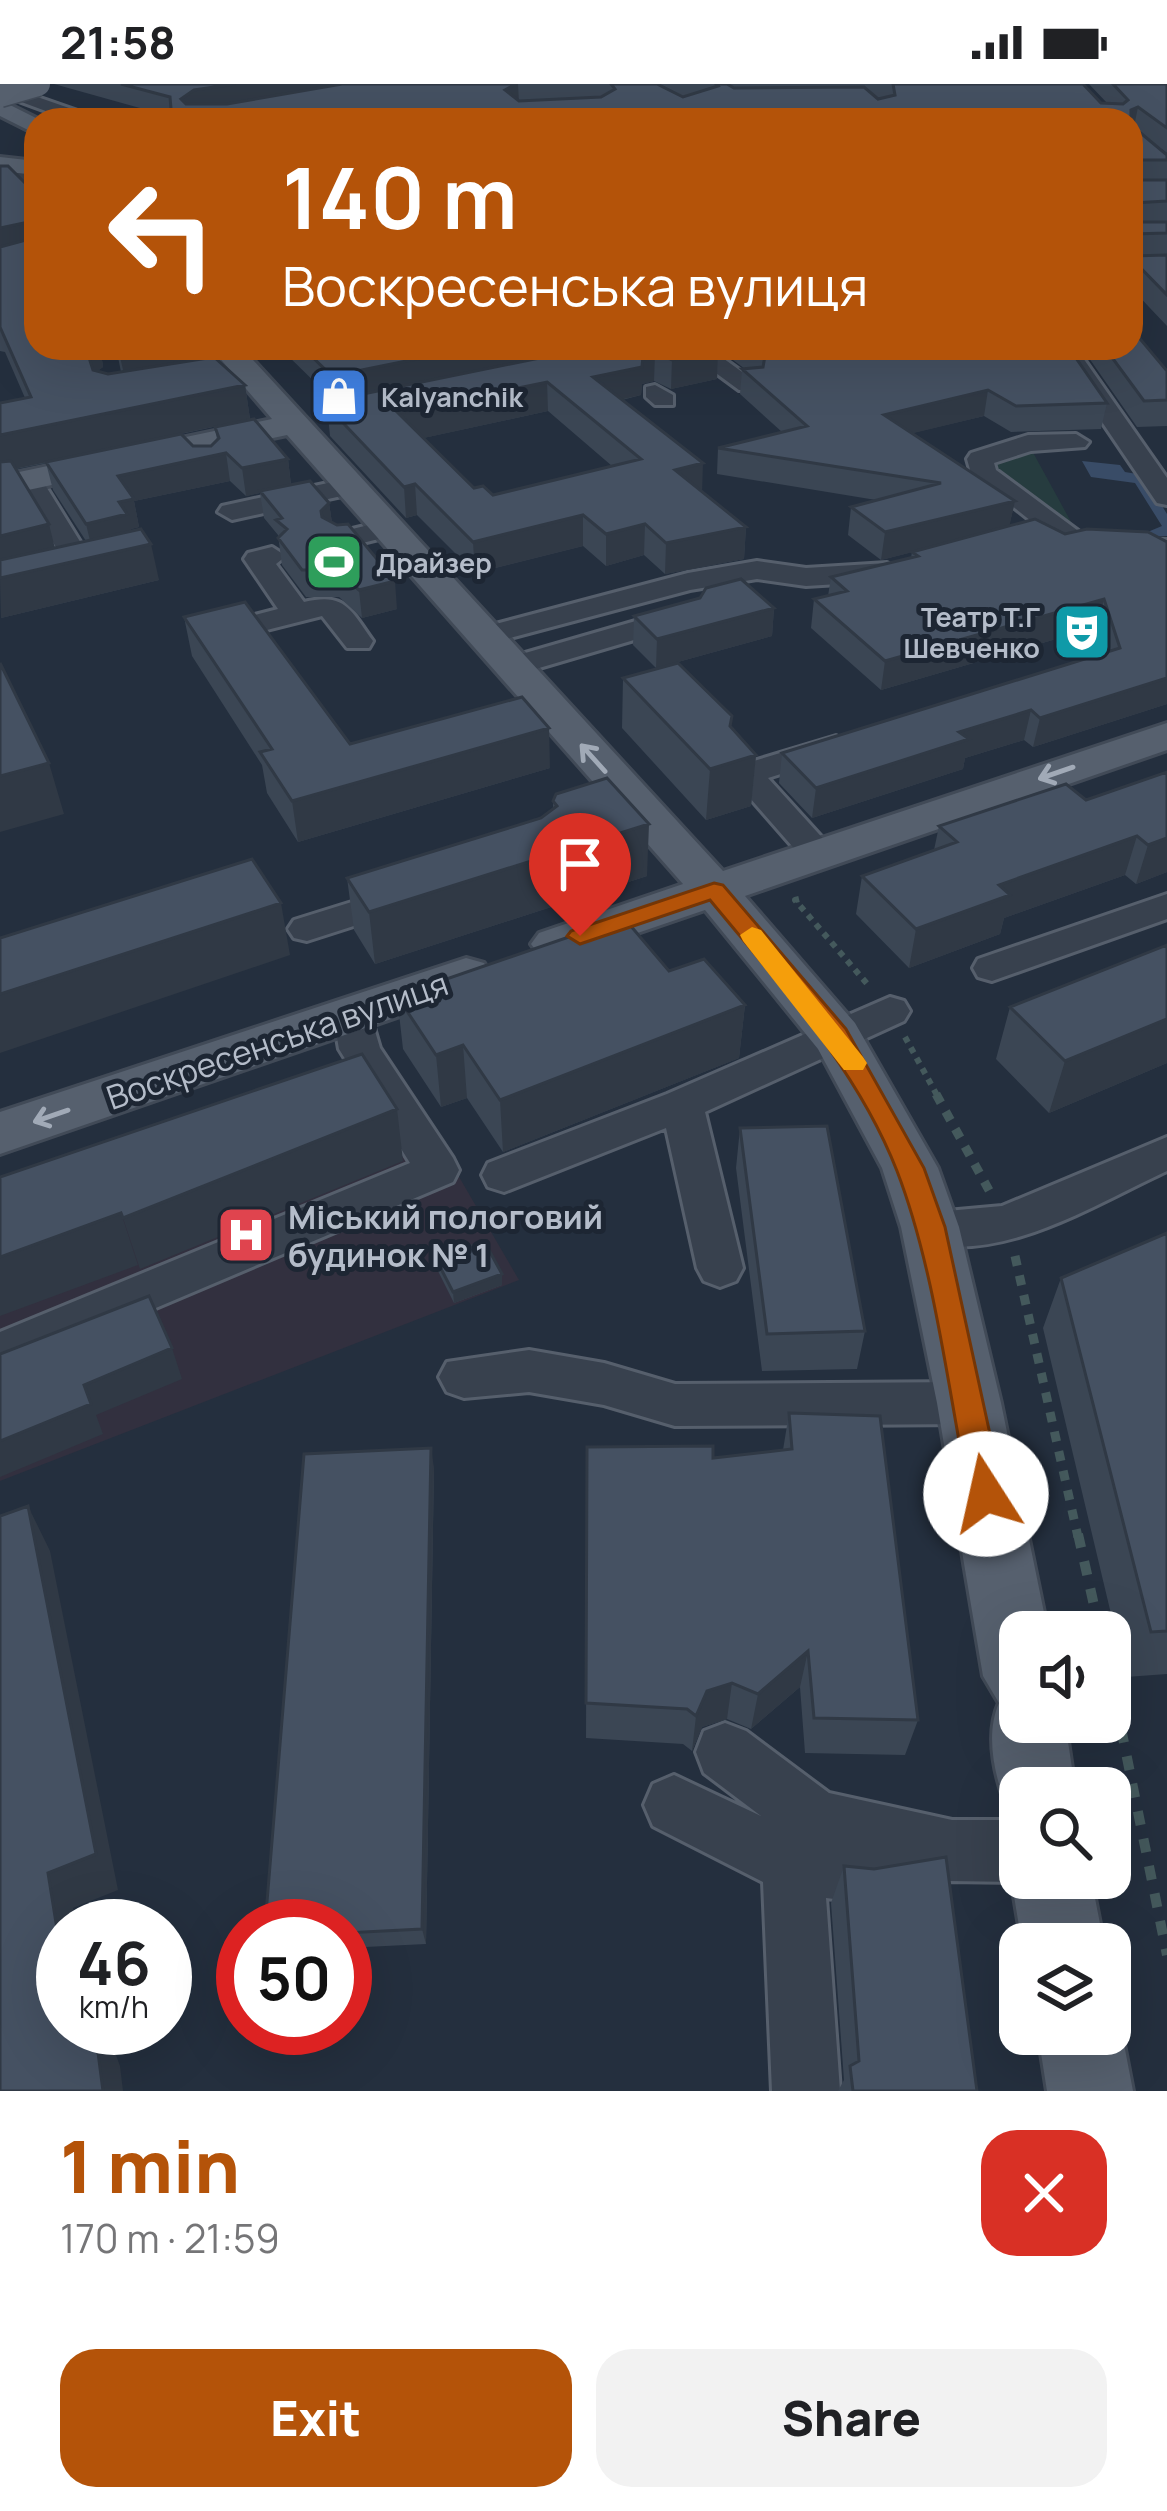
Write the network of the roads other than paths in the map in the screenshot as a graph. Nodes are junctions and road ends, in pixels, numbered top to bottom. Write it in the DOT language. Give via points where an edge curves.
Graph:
graph roads {
  1 [pos="38,84"];
  2 [pos="9,107"];
  3 [pos="712,360"];
  4 [pos="1072,360"];
  5 [pos="233,367"];
  6 [pos="748,385"];
  7 [pos="317,420"];
  8 [pos="1076,442"];
  9 [pos="15,483"];
  10 [pos="351,486"];
  11 [pos="1167,497"];
  12 [pos="232,512"];
  13 [pos="1009,538"];
  14 [pos="1069,547"];
  15 [pos="1167,548"];
  16 [pos="272,556"];
  17 [pos="120,560"];
  18 [pos="922,562"];
  19 [pos="296,614"];
  20 [pos="686,616"];
  21 [pos="207,636"];
  22 [pos="358,641"];
  23 [pos="498,651"];
  24 [pos="869,735"];
  25 [pos="1167,736"];
  26 [pos="818,873"];
  27 [pos="443,884"];
  28 [pos="714,890"];
  29 [pos="1167,906"];
  30 [pos="307,929"];
  31 [pos="992,968"];
  32 [pos="890,1011"];
  33 [pos="353,1015"];
  34 [pos="837,1036"];
  35 [pos="682,1105"];
  36 [pos="0,1133"];
  37 [pos="1167,1153"];
  38 [pos="504,1175"];
  39 [pos="930,1227"];
  40 [pos="720,1268"];
  41 [pos="0,1354"];
  42 [pos="464,1377"];
  43 [pos="969,1403"];
  44 [pos="1008,1611"];
  45 [pos="725,1752"];
  46 [pos="674,1805"];
  47 [pos="952,1851"];
  48 [pos="999,1852"];
  49 [pos="793,1864"];
  50 [pos="1084,2055"];
  51 [pos="806,2091"];
  52 [pos="1090,2091"];
  1 -- 2 [label="main road, bridge"];
  3 -- 6 [label="street"];
  4 -- 11 [label="street"];
  5 -- 7 [label="main road"];
  7 -- 9 [label="main road" via="199,455"];
  7 -- 10 [label="main road"];
  8 -- 14 [label="street" via="1028,443 980,459 984,472"];
  9 -- 17 [label="street" via="72,571"];
  10 -- 12 [label="street"];
  10 -- 23 [label="main road" via="365,534"];
  13 -- 14 [label="street" via="1030,532"];
  14 -- 15 [label="street"];
  16 -- 19 [label="street" via="258,559"];
  18 -- 23 [label="street" via="880,574 757,570 688,582"];
  19 -- 21 [label="street"];
  19 -- 22 [label="street" via="329,605"];
  20 -- 23 [label="street"];
  28 -- 23 [label="main road, one-way" via="619,810"];
  24 -- 26 [label="street" via="746,774"];
  25 -- 26 [label="main road, Воскресенська вулиця, one-way"];
  26 -- 28 [label="main road, Воскресенська вулиця"];
  27 -- 30 [label="street"];
  28 -- 33 [label="main road, Воскресенська вулиця"];
  28 -- 34 [label="main road"];
  29 -- 31 [label="street"];
  32 -- 34 [label="street"];
  33 -- 36 [label="main road, Воскресенська вулиця, one-way"];
  33 -- 41 [label="street" via="360,1049 437,1170"];
  34 -- 35 [label="street"];
  34 -- 39 [label="main road" via="901,1149"];
  35 -- 38 [label="street"];
  35 -- 40 [label="street"];
  37 -- 39 [label="street" via="1007,1223"];
  39 -- 43 [label="main road"];
  42 -- 43 [label="street" via="529,1371 675,1405"];
  43 -- 44 [label="main road"];
  45 -- 47 [label="street" via="816,1820"];
  46 -- 49 [label="street"];
  47 -- 48 [label="street"];
  47 -- 49 [label="street" via="859,1871"];
  49 -- 51 [label="street"];
  50 -- 52 [label="main road"];
}
